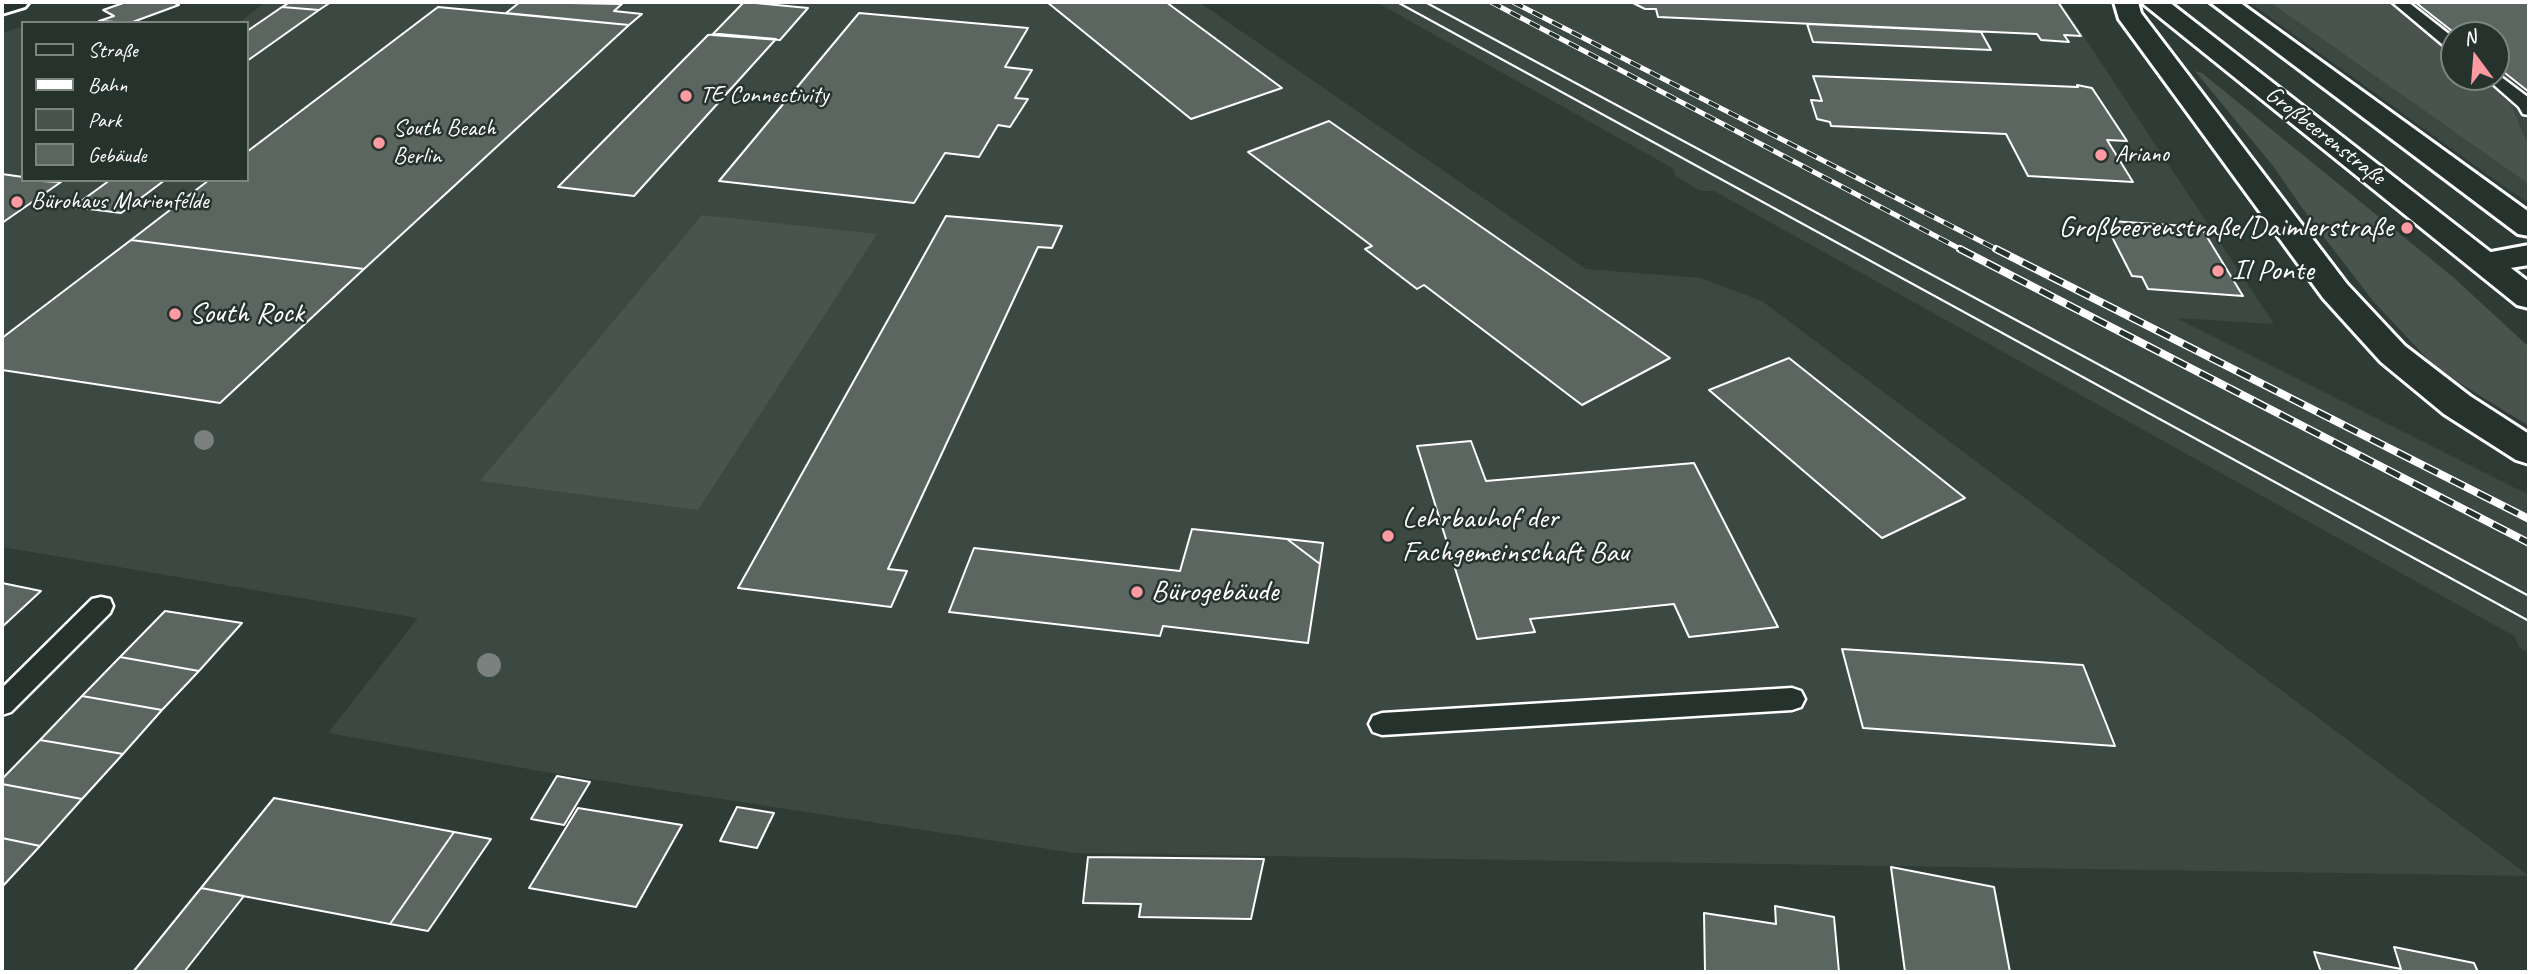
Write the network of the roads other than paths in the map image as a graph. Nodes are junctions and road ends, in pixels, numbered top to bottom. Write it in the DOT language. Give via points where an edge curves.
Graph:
graph roads {
  1 [pos="16,2"];
  2 [pos="2126,2"];
  3 [pos="2154,2"];
  4 [pos="2223,2"];
  5 [pos="2399,2"];
  6 [pos="2,6"];
  7 [pos="2440,35"];
  8 [pos="2510,91"];
  9 [pos="2529,110"];
  10 [pos="2529,228"];
  11 [pos="2529,255"];
  12 [pos="2486,262"];
  13 [pos="2529,298"];
  14 [pos="2529,451"];
  15 [pos="101,606"];
  16 [pos="1792,699"];
  17 [pos="2,704"];
  18 [pos="1382,724"];
  1 -- 6 [label="main road"];
  2 -- 14 [label="main road" via="2129,14 2335,291 2393,354 2457,405"];
  3 -- 12 [label="main road, Großbeerenstraße"];
  4 -- 10 [label="main road, Großbeerenstraße"];
  5 -- 7 [label="lane"];
  8 -- 9 [label="lane"];
  11 -- 12 [label="main road"];
  12 -- 13 [label="main road, Großbeerenstraße"];
  15 -- 17 [label="lane"];
  16 -- 18 [label="lane"];
}
